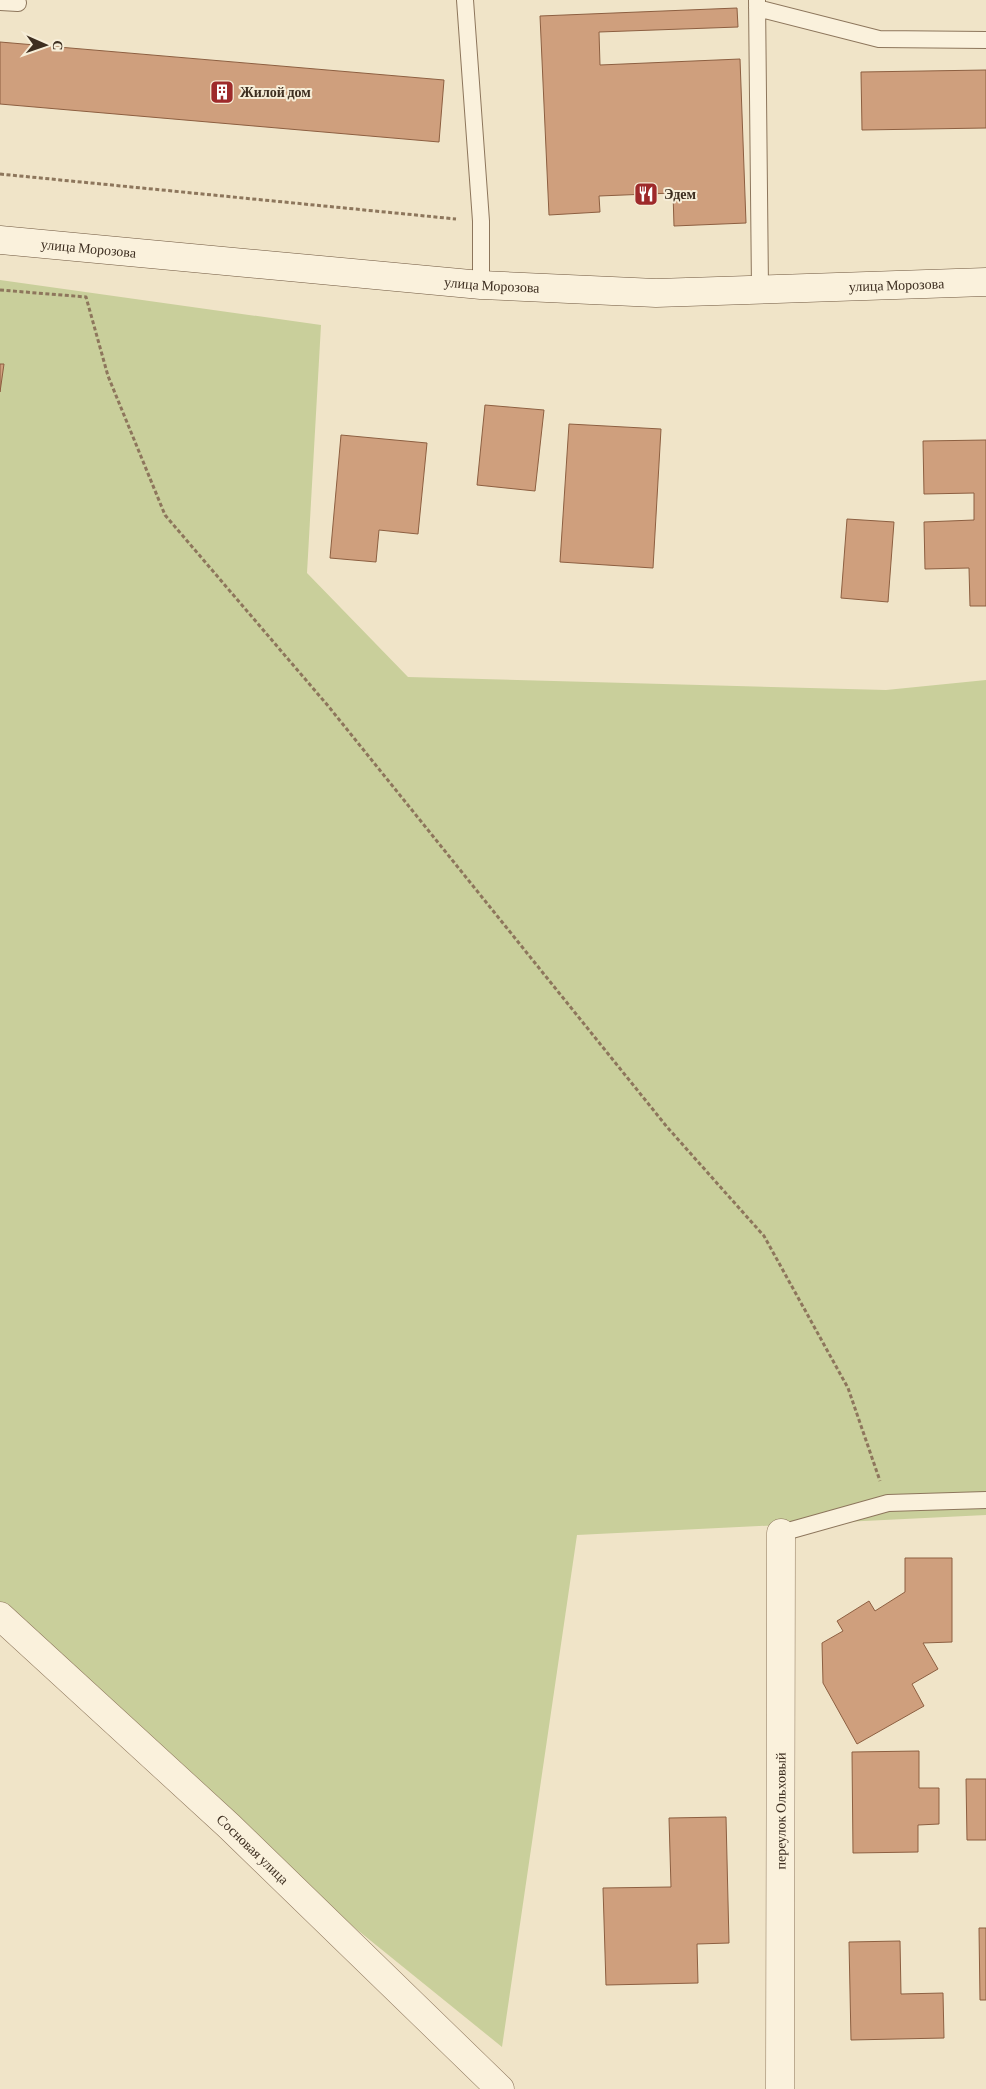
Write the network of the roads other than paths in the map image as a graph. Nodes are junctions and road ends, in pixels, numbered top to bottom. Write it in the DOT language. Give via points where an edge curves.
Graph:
graph roads {
  1 [pos="465,0"];
  2 [pos="0,2"];
  3 [pos="18,3"];
  4 [pos="757,4"];
  5 [pos="986,40"];
  6 [pos="0,240"];
  7 [pos="986,282"];
  8 [pos="481,285"];
  9 [pos="760,289"];
  10 [pos="986,1500"];
  11 [pos="781,1534"];
  12 [pos="0,1616"];
  13 [pos="500,2089"];
  14 [pos="780,2089"];
  1 -- 8 [label="lane" via="481,221"];
  2 -- 3 [label="lane"];
  4 -- 5 [label="lane" via="879,38"];
  4 -- 9 [label="lane"];
  6 -- 8 [label="street, улица Морозова"];
  7 -- 9 [label="street, улица Морозова"];
  8 -- 9 [label="street, улица Морозова" via="656,292"];
  10 -- 11 [label="lane" via="888,1503"];
  11 -- 14 [label="street, переулок Ольховый"];
  12 -- 13 [label="street, Сосновая улица" via="229,1826"];
}
